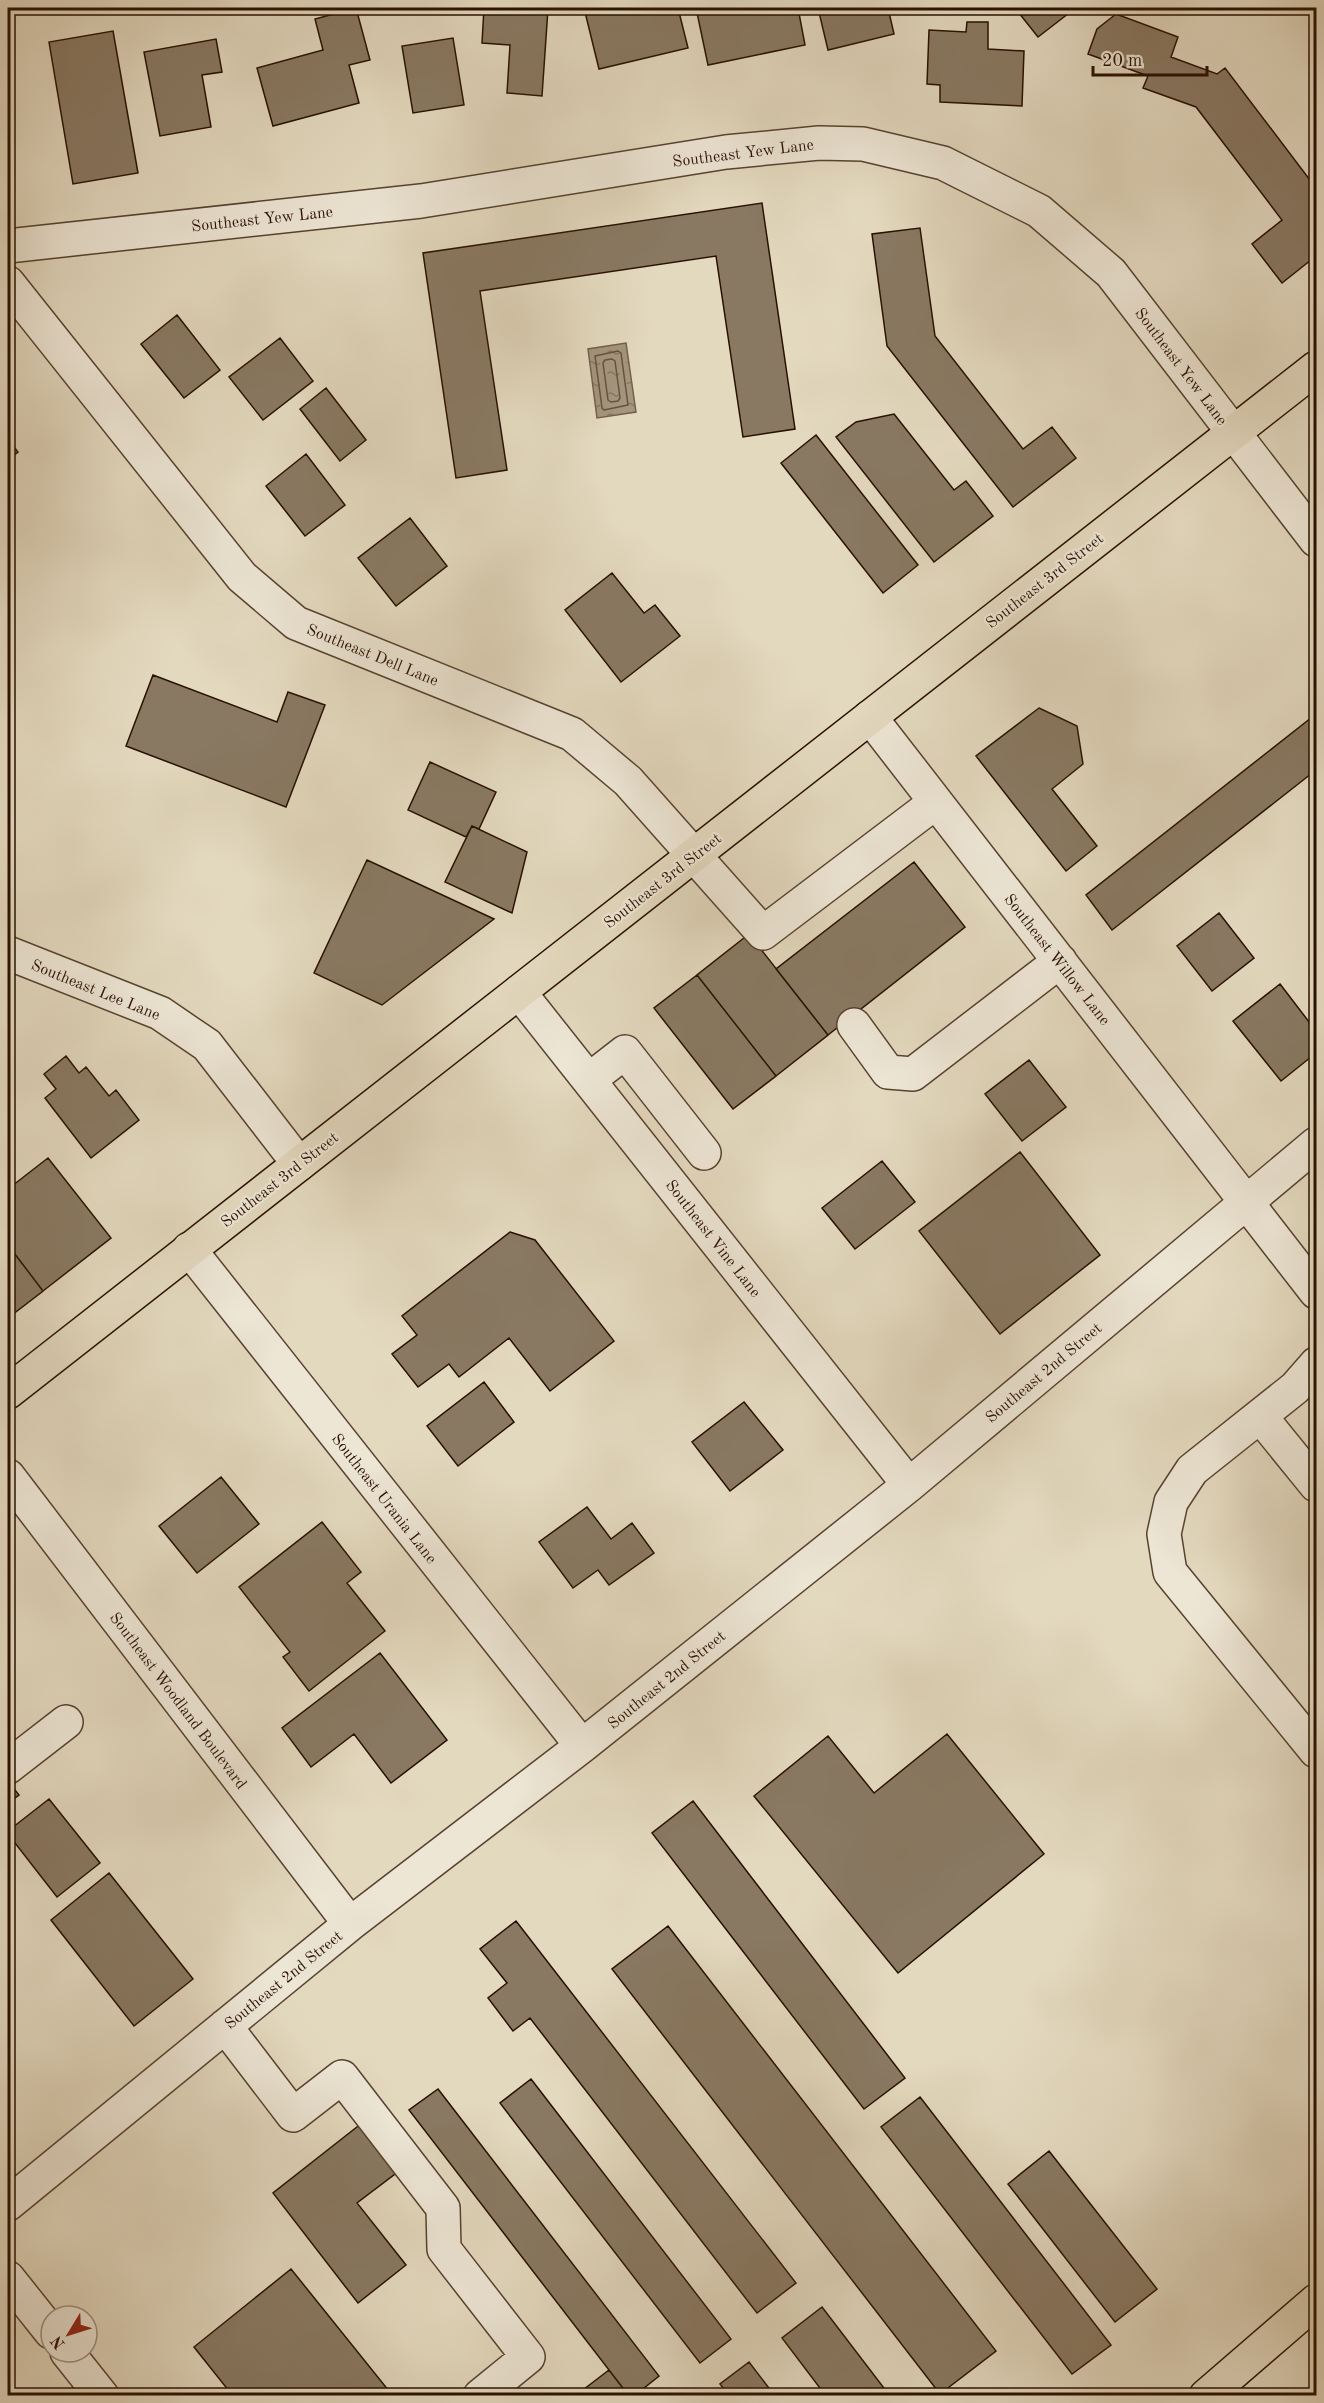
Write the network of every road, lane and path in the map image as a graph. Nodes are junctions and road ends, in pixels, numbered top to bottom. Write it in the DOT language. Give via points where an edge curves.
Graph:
graph roads {
  1 [pos="8,246"];
  2 [pos="8,283"];
  3 [pos="1317,368"];
  4 [pos="1233,433"];
  5 [pos="1317,540"];
  6 [pos="870,717"];
  7 [pos="936,802"];
  8 [pos="693,856"];
  9 [pos="8,953"];
  10 [pos="1060,961"];
  11 [pos="519,992"];
  12 [pos="854,1025"];
  13 [pos="589,1080"];
  14 [pos="1317,1144"];
  15 [pos="704,1153"];
  16 [pos="299,1164"];
  17 [pos="1246,1202"];
  18 [pos="189,1249"];
  19 [pos="1317,1292"];
  20 [pos="1317,1364"];
  21 [pos="8,1392"];
  22 [pos="1260,1416"];
  23 [pos="8,1476"];
  24 [pos="909,1485"];
  25 [pos="1317,1485"];
  26 [pos="66,1722"];
  27 [pos="582,1746"];
  28 [pos="1317,1751"];
  29 [pos="8,1767"];
  30 [pos="350,1924"];
  31 [pos="225,2026"];
  32 [pos="8,2204"];
  33 [pos="8,2278"];
  34 [pos="1317,2301"];
  35 [pos="39,2317"];
  36 [pos="77,2364"];
  37 [pos="102,2396"];
  38 [pos="480,2396"];
  39 [pos="1206,2396"];
  1 -- 4 [label="street, Southeast Yew Lane" via="421,201 726,152 819,143 862,144 943,163 1039,211 1111,273"];
  2 -- 8 [label="street, Southeast Dell Lane" via="242,577 278,608 296,623 572,734 627,781"];
  3 -- 4 [label="main road, Southeast 3rd Street"];
  4 -- 5 [label="street, Southeast Yew Lane"];
  4 -- 6 [label="main road, Southeast 3rd Street"];
  6 -- 7 [label="street, Southeast Willow Lane"];
  6 -- 8 [label="main road, Southeast 3rd Street"];
  7 -- 8 [label="street, Southeast Dell Lane" via="763,933"];
  7 -- 10 [label="street, Southeast Willow Lane"];
  8 -- 11 [label="main road, Southeast 3rd Street"];
  9 -- 16 [label="street, Southeast Lee Lane" via="160,1013 207,1045"];
  10 -- 12 [label="street" via="913,1074 888,1072"];
  10 -- 17 [label="street, Southeast Willow Lane"];
  11 -- 13 [label="street, Southeast Vine Lane"];
  11 -- 16 [label="main road, Southeast 3rd Street"];
  13 -- 15 [label="street" via="625,1052"];
  13 -- 24 [label="street, Southeast Vine Lane"];
  14 -- 17 [label="street, Southeast 2nd Street"];
  16 -- 18 [label="main road, Southeast 3rd Street"];
  17 -- 19 [label="street, Southeast Willow Lane"];
  17 -- 24 [label="street, Southeast 2nd Street"];
  18 -- 21 [label="main road, Southeast 3rd Street"];
  18 -- 27 [label="street, Southeast Urania Lane"];
  20 -- 22 [label="street"];
  22 -- 25 [label="street"];
  22 -- 28 [label="street" via="1192,1470 1171,1502 1164,1534 1170,1572"];
  23 -- 30 [label="street, Southeast Woodland Boulevard"];
  24 -- 27 [label="street, Southeast 2nd Street"];
  26 -- 29 [label="street"];
  27 -- 30 [label="street, Southeast 2nd Street"];
  30 -- 31 [label="street, Southeast 2nd Street"];
  31 -- 32 [label="street, Southeast 2nd Street"];
  31 -- 38 [label="street" via="293,2115 342,2077 442,2208 444,2249 528,2357"];
  33 -- 35 [label="street"];
  34 -- 39 [label="main road"];
  36 -- 37 [label="street"];
}
